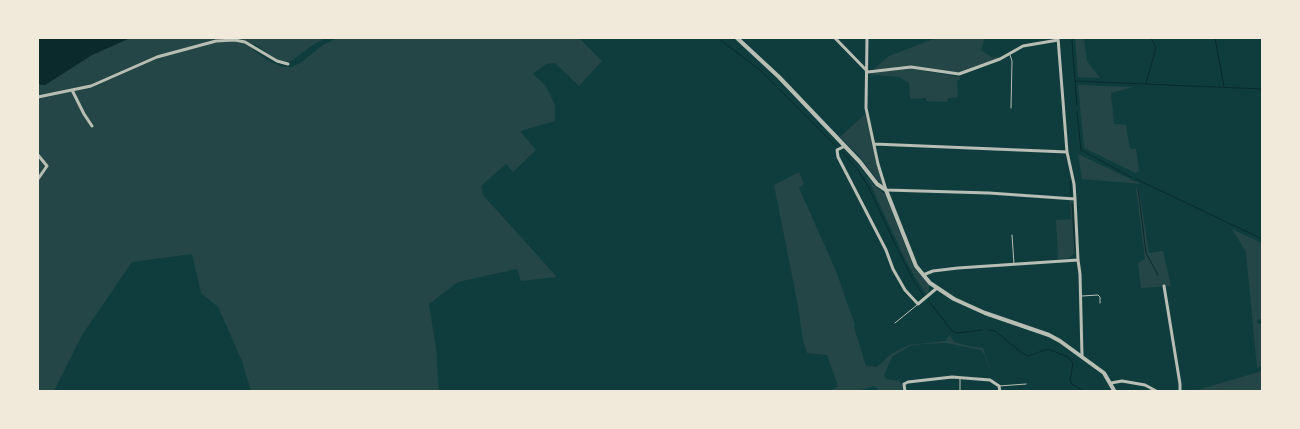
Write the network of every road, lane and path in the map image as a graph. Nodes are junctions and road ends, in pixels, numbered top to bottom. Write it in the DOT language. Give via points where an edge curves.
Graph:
graph roads {
  1 [pos="737,38"];
  2 [pos="835,38"];
  3 [pos="867,38"];
  4 [pos="1058,39"];
  5 [pos="1010,54"];
  6 [pos="288,64"];
  7 [pos="868,72"];
  8 [pos="72,90"];
  9 [pos="38,97"];
  10 [pos="1011,108"];
  11 [pos="92,126"];
  12 [pos="874,144"];
  13 [pos="845,146"];
  14 [pos="1067,152"];
  15 [pos="38,155"];
  16 [pos="38,179"];
  17 [pos="886,190"];
  18 [pos="1075,199"];
  19 [pos="1012,235"];
  20 [pos="1078,260"];
  21 [pos="1014,264"];
  22 [pos="922,275"];
  23 [pos="1164,286"];
  24 [pos="937,288"];
  25 [pos="1081,296"];
  26 [pos="1100,303"];
  27 [pos="918,304"];
  28 [pos="895,323"];
  29 [pos="1082,356"];
  30 [pos="960,377"];
  31 [pos="1112,383"];
  32 [pos="1026,384"];
  33 [pos="999,386"];
  34 [pos="904,392"];
  35 [pos="960,392"];
  36 [pos="1000,392"];
  37 [pos="1115,392"];
  38 [pos="1158,392"];
  39 [pos="1180,392"];
  1 -- 13 [label="street"];
  2 -- 7 [label="street"];
  3 -- 7 [label="street"];
  4 -- 5 [label="street" via="1023,46"];
  4 -- 14 [label="street"];
  5 -- 7 [label="street" via="959,74 912,67"];
  5 -- 10 [label="lane"];
  6 -- 8 [label="street" via="244,42 216,41 157,57 91,86"];
  7 -- 12 [label="street" via="866,108"];
  8 -- 9 [label="street"];
  8 -- 11 [label="street"];
  12 -- 14 [label="street"];
  12 -- 17 [label="street"];
  13 -- 17 [label="street"];
  13 -- 27 [label="street" via="837,153 841,166 893,269"];
  14 -- 18 [label="street"];
  15 -- 16 [label="street" via="47,166"];
  17 -- 18 [label="street"];
  17 -- 22 [label="street" via="911,256"];
  18 -- 20 [label="street"];
  19 -- 21 [label="lane"];
  20 -- 21 [label="street"];
  20 -- 25 [label="street"];
  21 -- 22 [label="street" via="937,270"];
  22 -- 24 [label="street"];
  23 -- 39 [label="street"];
  24 -- 27 [label="street"];
  24 -- 29 [label="street" via="985,313 1049,335"];
  25 -- 26 [label="lane" via="1099,296"];
  25 -- 29 [label="street"];
  27 -- 28 [label="lane"];
  29 -- 31 [label="street"];
  30 -- 33 [label="street" via="990,380"];
  30 -- 34 [label="street" via="908,382 904,384"];
  30 -- 35 [label="lane"];
  31 -- 37 [label="street"];
  31 -- 38 [label="street" via="1122,381 1145,385"];
  32 -- 33 [label="lane"];
  33 -- 36 [label="street"];
}
